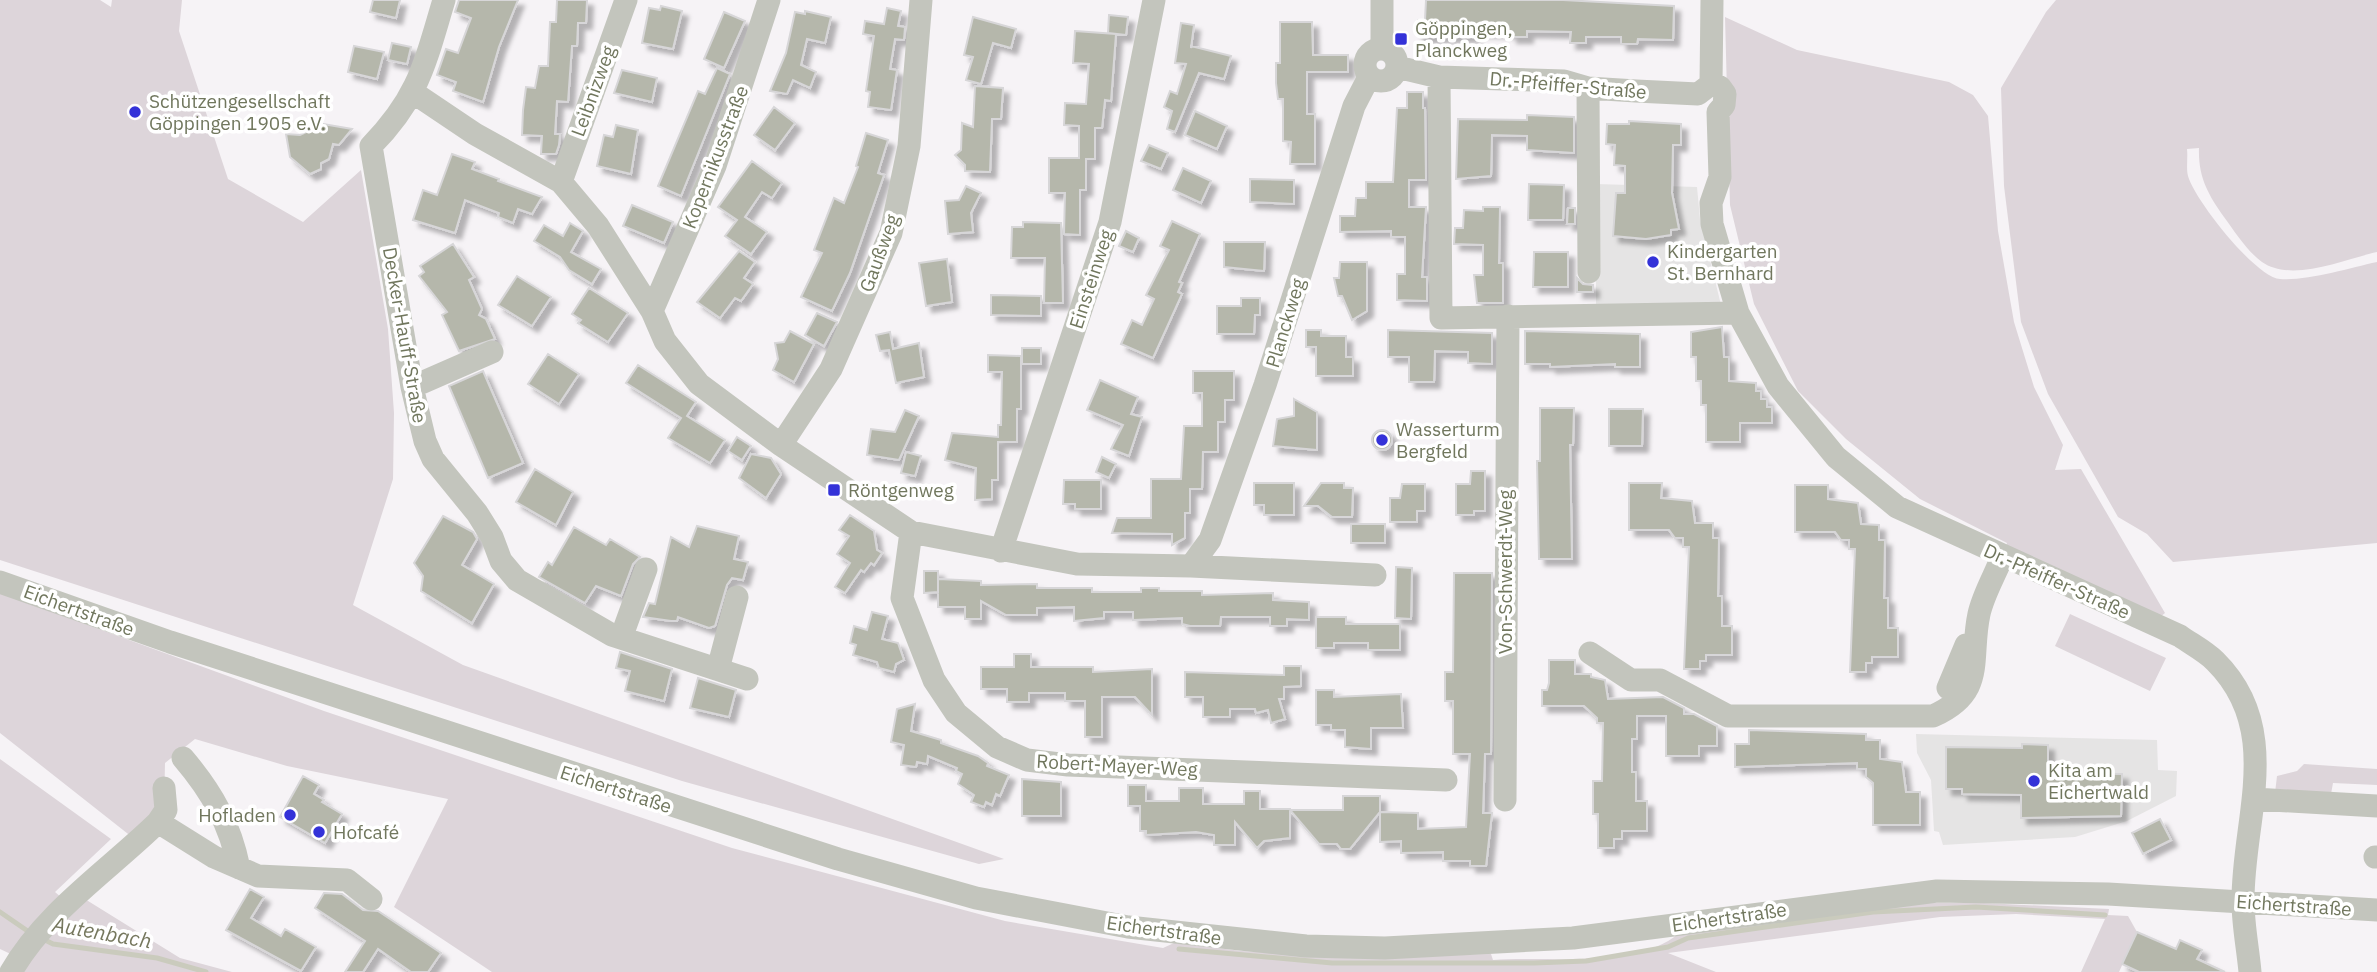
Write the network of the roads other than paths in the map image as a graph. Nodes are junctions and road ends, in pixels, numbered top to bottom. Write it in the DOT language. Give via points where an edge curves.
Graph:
graph roads {
  1 [pos="444,0"];
  2 [pos="626,0"];
  3 [pos="769,0"];
  4 [pos="920,0"];
  5 [pos="1154,0"];
  6 [pos="1382,0"];
  7 [pos="1712,0"];
  8 [pos="1390,58"];
  9 [pos="1439,76"];
  10 [pos="1588,88"];
  11 [pos="1704,89"];
  12 [pos="414,93"];
  13 [pos="561,182"];
  14 [pos="1589,272"];
  15 [pos="652,311"];
  16 [pos="1738,313"];
  17 [pos="1508,316"];
  18 [pos="492,352"];
  19 [pos="412,387"];
  20 [pos="782,444"];
  21 [pos="911,532"];
  22 [pos="1001,551"];
  23 [pos="2002,557"];
  24 [pos="1191,566"];
  25 [pos="646,569"];
  26 [pos="1375,575"];
  27 [pos="0,582"];
  28 [pos="737,597"];
  29 [pos="1979,614"];
  30 [pos="621,638"];
  31 [pos="1590,653"];
  32 [pos="719,669"];
  33 [pos="747,679"];
  34 [pos="1948,688"];
  35 [pos="183,758"];
  36 [pos="1446,780"];
  37 [pos="164,788"];
  38 [pos="2254,799"];
  39 [pos="1505,800"];
  40 [pos="2377,806"];
  41 [pos="158,822"];
  42 [pos="239,868"];
  43 [pos="371,899"];
  44 [pos="2243,901"];
  45 [pos="2377,910"];
  46 [pos="20,959"];
  47 [pos="2250,972"];
  1 -- 12 [label="street"];
  2 -- 13 [label="street, Leibnizweg"];
  3 -- 15 [label="street, Kopernikusstraße" via="715,166"];
  4 -- 20 [label="street, Gaußweg" via="909,146 891,233 831,369"];
  5 -- 22 [label="street, Einsteinweg" via="1110,222"];
  6 -- 8 [label="street"];
  7 -- 11 [label="street"];
  8 -- 9 [label="street, Dr.-Pfeiffer-Straße"];
  8 -- 24 [label="street, Planckweg" via="1373,51 1366,58 1364,68 1370,77 1354,106 1265,386 1210,540"];
  9 -- 10 [label="street, Dr.-Pfeiffer-Straße" via="1564,81"];
  9 -- 17 [label="street" via="1441,318"];
  10 -- 11 [label="street, Dr.-Pfeiffer-Straße"];
  10 -- 14 [label="street"];
  11 -- 16 [label="street, Dr.-Pfeiffer-Straße" via="1702,109 1718,112 1720,177 1712,203 1712,224"];
  12 -- 13 [label="street"];
  12 -- 19 [label="street, Decker-Hauff-Straße" via="398,119 371,146"];
  13 -- 15 [label="street" via="598,226"];
  15 -- 20 [label="street" via="665,341 699,384"];
  16 -- 17 [label="street"];
  16 -- 23 [label="street, Dr.-Pfeiffer-Straße" via="1778,386 1836,457 1897,508"];
  17 -- 39 [label="street, Von-Schwerdt-Weg"];
  18 -- 19 [label="street"];
  19 -- 30 [label="street, Decker-Hauff-Straße" via="433,459 477,513 501,561 517,580"];
  20 -- 21 [label="street"];
  21 -- 22 [label="street"];
  21 -- 36 [label="street, Robert-Mayer-Weg" via="902,598 929,668 956,713 996,747 1027,760 1068,765"];
  22 -- 24 [label="street" via="1077,564"];
  23 -- 29 [label="street"];
  23 -- 38 [label="street, Dr.-Pfeiffer-Straße" via="2180,636 2215,661 2246,709 2254,734"];
  24 -- 26 [label="street"];
  25 -- 30 [label="street"];
  27 -- 44 [label="street, Eichertstraße" via="196,651 838,859 976,898 1128,927 1293,945 1385,948 1573,937 1937,891"];
  28 -- 32 [label="street"];
  29 -- 31 [label="street" via="1977,651 1965,696 1933,716 1728,716 1660,680 1631,680"];
  29 -- 34 [label="street"];
  30 -- 32 [label="street, Decker-Hauff-Straße"];
  32 -- 33 [label="street, Decker-Hauff-Straße"];
  35 -- 42 [label="street" via="209,788 234,842"];
  37 -- 41 [label="street" via="166,810"];
  38 -- 40 [label="street"];
  38 -- 44 [label="street, Dr.-Pfeiffer-Straße"];
  41 -- 42 [label="street"];
  41 -- 46 [label="street" via="77,895"];
  42 -- 43 [label="street" via="258,876 347,880"];
  44 -- 45 [label="street, Eichertstraße"];
  44 -- 47 [label="street, Dr.-Pfeiffer-Straße"];
}
